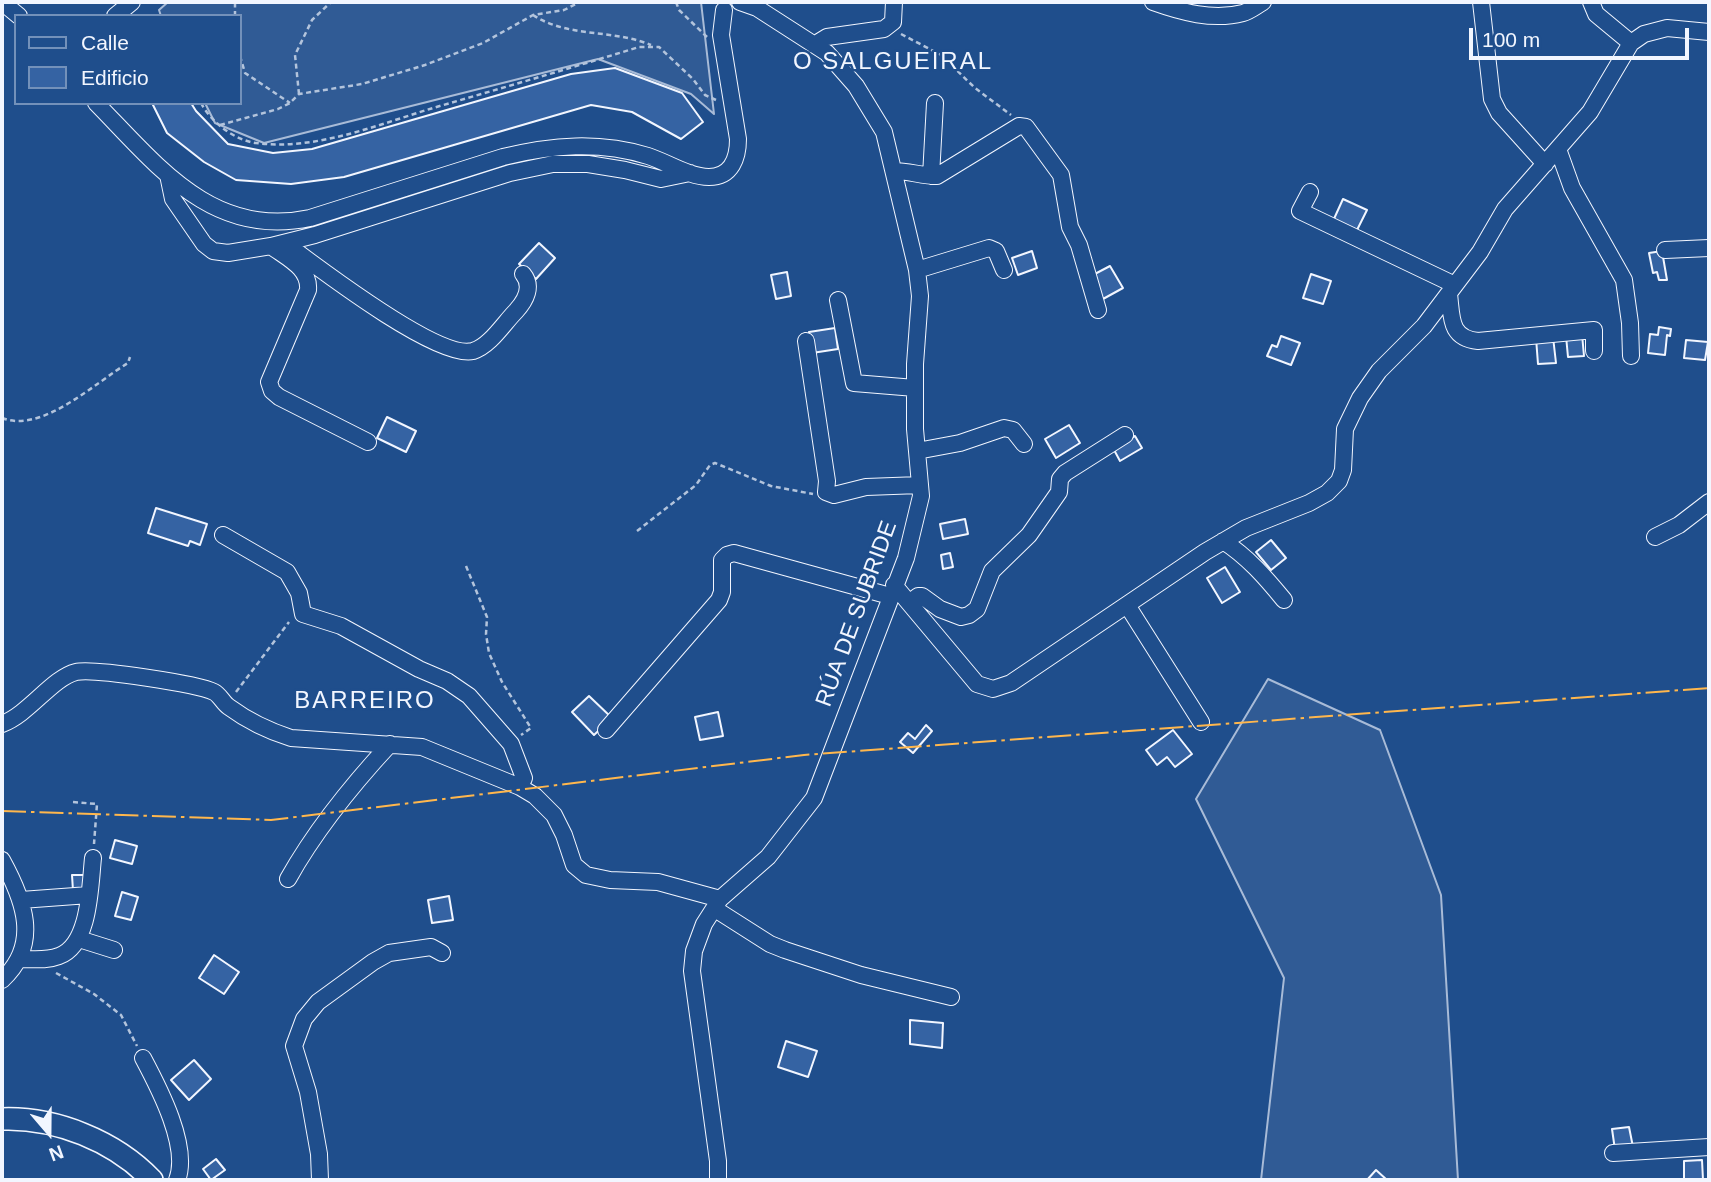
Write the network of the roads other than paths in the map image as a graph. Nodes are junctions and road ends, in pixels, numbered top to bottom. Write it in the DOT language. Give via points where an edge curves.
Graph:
graph roads {
  1 [pos="2,2"];
  2 [pos="132,2"];
  3 [pos="740,2"];
  4 [pos="894,2"];
  5 [pos="1153,2"];
  6 [pos="1263,2"];
  7 [pos="1481,2"];
  8 [pos="1591,2"];
  9 [pos="720,6"];
  10 [pos="17,14"];
  11 [pos="118,14"];
  12 [pos="1709,32"];
  13 [pos="1631,43"];
  14 [pos="814,45"];
  15 [pos="935,103"];
  16 [pos="98,105"];
  17 [pos="1558,149"];
  18 [pos="1545,164"];
  19 [pos="894,171"];
  20 [pos="690,173"];
  21 [pos="168,175"];
  22 [pos="931,176"];
  23 [pos="1310,192"];
  24 [pos="278,245"];
  25 [pos="1709,248"];
  26 [pos="1665,250"];
  27 [pos="917,270"];
  28 [pos="1004,270"];
  29 [pos="523,274"];
  30 [pos="1452,290"];
  31 [pos="838,300"];
  32 [pos="1098,310"];
  33 [pos="806,341"];
  34 [pos="1594,351"];
  35 [pos="1631,356"];
  36 [pos="915,388"];
  37 [pos="1125,435"];
  38 [pos="368,442"];
  39 [pos="1024,444"];
  40 [pos="917,451"];
  41 [pos="920,485"];
  42 [pos="1709,502"];
  43 [pos="223,535"];
  44 [pos="1656,537"];
  45 [pos="1223,541"];
  46 [pos="892,591"];
  47 [pos="1284,600"];
  48 [pos="909,603"];
  49 [pos="1127,605"];
  50 [pos="1201,722"];
  51 [pos="2,724"];
  52 [pos="606,730"];
  53 [pos="390,744"];
  54 [pos="520,787"];
  55 [pos="93,858"];
  56 [pos="2,860"];
  57 [pos="288,879"];
  58 [pos="89,895"];
  59 [pos="21,900"];
  60 [pos="718,904"];
  61 [pos="79,939"];
  62 [pos="114,950"];
  63 [pos="442,953"];
  64 [pos="28,959"];
  65 [pos="2,980"];
  66 [pos="951,997"];
  67 [pos="143,1058"];
  68 [pos="2,1119"];
  69 [pos="1709,1147"];
  70 [pos="1613,1153"];
  71 [pos="152,1180"];
  72 [pos="177,1180"];
  73 [pos="320,1180"];
  74 [pos="718,1180"];
  1 -- 10 [label="street"];
  2 -- 11 [label="street"];
  3 -- 9 [label="street" via="736,8"];
  3 -- 14 [label="street, RÚA DE SUBRIDE"];
  4 -- 14 [label="street" via="890,26 827,37"];
  5 -- 6 [label="street" via="1211,16 1245,13"];
  7 -- 18 [label="street" via="1492,99"];
  8 -- 13 [label="street" via="1596,14"];
  9 -- 20 [label="street" via="738,151 725,173 710,177"];
  12 -- 13 [label="street" via="1667,28"];
  13 -- 17 [label="street" via="1590,112"];
  14 -- 19 [label="street, RÚA DE SUBRIDE" via="856,86 875,115"];
  15 -- 22 [label="street"];
  16 -- 21 [label="street"];
  17 -- 18 [label="street"];
  17 -- 35 [label="street" via="1572,188 1623,280"];
  18 -- 30 [label="street" via="1505,209"];
  19 -- 22 [label="street"];
  19 -- 27 [label="street, RÚA DE SUBRIDE"];
  20 -- 21 [label="street" via="612,147 566,145 503,157 325,213 281,222 230,215 194,196"];
  20 -- 24 [label="street" via="661,180 587,164 553,164 510,173"];
  21 -- 24 [label="street" via="173,199 212,251"];
  22 -- 32 [label="street" via="1019,126 1027,127 1061,175 1070,227"];
  23 -- 30 [label="street" via="1300,211"];
  24 -- 29 [label="street" via="401,323 465,352 478,349 521,305 529,287"];
  24 -- 38 [label="street" via="309,279 269,382 272,391"];
  25 -- 26 [label="street"];
  27 -- 28 [label="street" via="989,248 996,251"];
  27 -- 36 [label="street, RÚA DE SUBRIDE" via="920,320"];
  30 -- 34 [label="street" via="1453,322 1467,340 1594,330"];
  30 -- 45 [label="street" via="1360,398 1345,429 1339,481 1309,503"];
  31 -- 36 [label="street" via="853,383"];
  33 -- 41 [label="street" via="826,492 834,495 866,487"];
  36 -- 40 [label="street, RÚA DE SUBRIDE"];
  37 -- 48 [label="street" via="1065,473 1059,492 1029,534 992,571 977,609 961,617 922,596"];
  39 -- 40 [label="street" via="1013,430 1004,428"];
  40 -- 41 [label="street, RÚA DE SUBRIDE"];
  41 -- 46 [label="street, RÚA DE SUBRIDE" via="914,530"];
  42 -- 44 [label="street"];
  43 -- 54 [label="street" via="287,572 299,593 303,614 341,625 469,696 511,744 524,778"];
  45 -- 47 [label="street"];
  45 -- 49 [label="street"];
  46 -- 48 [label="street"];
  46 -- 52 [label="street" via="727,555 722,560 719,600"];
  46 -- 60 [label="street, RÚA DE SUBRIDE" via="814,798 768,857"];
  48 -- 49 [label="street" via="977,684 993,689 1011,683"];
  49 -- 50 [label="street"];
  51 -- 53 [label="street" via="15,719 64,678 94,670 215,693 244,718 291,738"];
  53 -- 54 [label="street" via="422,747"];
  53 -- 57 [label="street" via="308,844"];
  54 -- 60 [label="street" via="554,816 574,865 586,875 658,882"];
  55 -- 58 [label="street"];
  56 -- 59 [label="street"];
  58 -- 59 [label="street"];
  58 -- 61 [label="street"];
  59 -- 64 [label="street"];
  60 -- 66 [label="street" via="769,944 861,975"];
  60 -- 74 [label="street, RÚA DE SUBRIDE" via="704,924 692,971"];
  61 -- 62 [label="street"];
  61 -- 64 [label="street" via="61,956"];
  63 -- 73 [label="street" via="431,947 389,953 318,1002 304,1019 294,1046 308,1092"];
  64 -- 65 [label="street"];
  67 -- 72 [label="street" via="164,1098 176,1136 181,1169"];
  68 -- 71 [label="main road" via="64,1127 130,1160"];
  69 -- 70 [label="street"];
}
